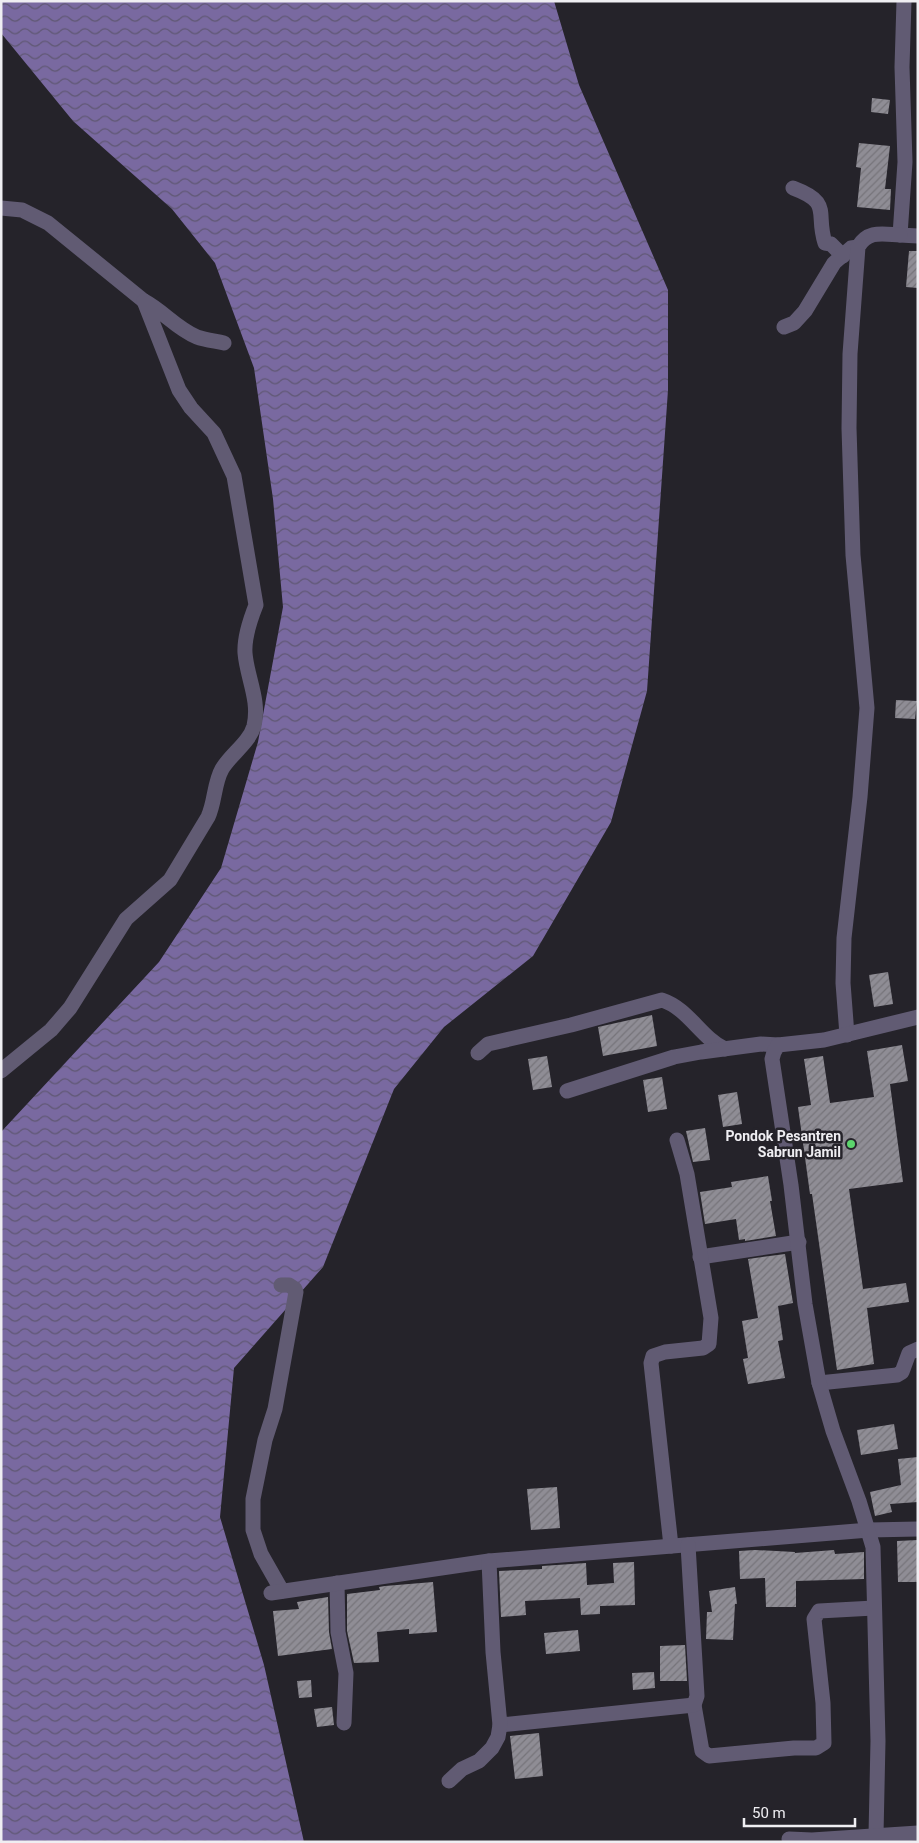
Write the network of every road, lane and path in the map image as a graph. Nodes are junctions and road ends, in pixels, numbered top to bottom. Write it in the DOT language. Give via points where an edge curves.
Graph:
graph roads {
  1 [pos="904,1"];
  2 [pos="910,36"];
  3 [pos="793,188"];
  4 [pos="1,208"];
  5 [pos="900,234"];
  6 [pos="918,236"];
  7 [pos="858,247"];
  8 [pos="843,256"];
  9 [pos="144,301"];
  10 [pos="784,327"];
  11 [pos="224,343"];
  12 [pos="918,1017"];
  13 [pos="847,1035"];
  14 [pos="778,1045"];
  15 [pos="725,1049"];
  16 [pos="478,1053"];
  17 [pos="1,1071"];
  18 [pos="566,1091"];
  19 [pos="677,1140"];
  20 [pos="798,1242"];
  21 [pos="700,1257"];
  22 [pos="281,1285"];
  23 [pos="918,1349"];
  24 [pos="819,1383"];
  25 [pos="918,1529"];
  26 [pos="869,1530"];
  27 [pos="671,1546"];
  28 [pos="688,1546"];
  29 [pos="488,1561"];
  30 [pos="337,1583"];
  31 [pos="874,1608"];
  32 [pos="694,1705"];
  33 [pos="344,1723"];
  34 [pos="500,1725"];
  35 [pos="449,1781"];
  36 [pos="918,1833"];
  37 [pos="876,1835"];
  38 [pos="790,1839"];
  1 -- 2 [label="street"];
  2 -- 5 [label="street"];
  3 -- 8 [label="street" via="810,194 822,209 824,243 831,244"];
  4 -- 9 [label="street" via="22,210 48,223"];
  5 -- 6 [label="street"];
  5 -- 7 [label="street" via="870,235"];
  7 -- 8 [label="street" via="851,248"];
  7 -- 13 [label="street" via="850,354 849,438 853,555 867,708 844,938"];
  8 -- 10 [label="street" via="834,263 805,311 794,323"];
  9 -- 11 [label="street" via="197,337"];
  9 -- 17 [label="street" via="179,390 214,433 234,476 256,605 245,652 256,706 254,727 221,771 208,817 170,880 126,919 70,1008 51,1030"];
  12 -- 13 [label="street"];
  13 -- 14 [label="street"];
  14 -- 15 [label="street"];
  14 -- 20 [label="street" via="774,1052 773,1071"];
  15 -- 16 [label="street" via="700,1030 686,1013 662,1000 488,1044"];
  15 -- 18 [label="street" via="674,1058"];
  19 -- 21 [label="street" via="687,1174"];
  20 -- 21 [label="street"];
  20 -- 24 [label="street"];
  21 -- 27 [label="street" via="711,1318 709,1344 703,1348 665,1352 654,1356 651,1363"];
  22 -- 30 [label="street" via="289,1285 296,1292 276,1410 265,1440 253,1499 253,1530 276,1592"];
  23 -- 24 [label="street" via="908,1353 902,1372 897,1375"];
  24 -- 26 [label="street"];
  25 -- 26 [label="street"];
  26 -- 28 [label="street"];
  26 -- 31 [label="street" via="874,1565"];
  27 -- 28 [label="street"];
  27 -- 29 [label="street"];
  28 -- 32 [label="street" via="697,1696"];
  29 -- 30 [label="street"];
  29 -- 34 [label="street"];
  30 -- 33 [label="street" via="338,1632 346,1673"];
  31 -- 32 [label="street" via="820,1611 814,1620 824,1743 816,1748 709,1756 702,1751"];
  31 -- 37 [label="street" via="878,1742"];
  32 -- 34 [label="street"];
  34 -- 35 [label="street" via="492,1748"];
  36 -- 37 [label="street"];
  37 -- 38 [label="street"];
}
